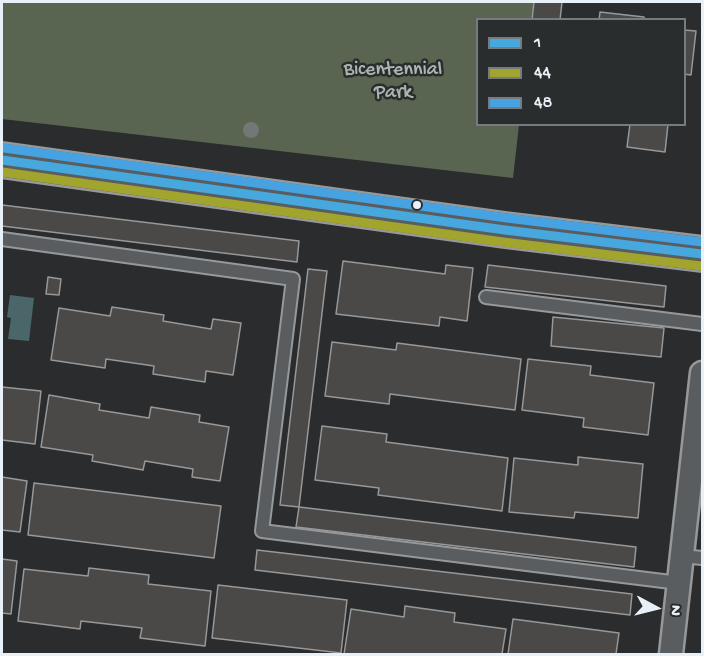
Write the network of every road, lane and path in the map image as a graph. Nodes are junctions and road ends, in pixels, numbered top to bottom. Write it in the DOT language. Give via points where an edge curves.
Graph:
graph roads {
  1 [pos="2,160"];
  2 [pos="2,240"];
  3 [pos="702,254"];
  4 [pos="486,297"];
  5 [pos="702,324"];
  6 [pos="702,373"];
  7 [pos="695,503"];
  8 [pos="692,557"];
  9 [pos="679,583"];
  10 [pos="671,654"];
  1 -- 3 [label="street"];
  2 -- 9 [label="lane" via="293,279 262,531"];
  4 -- 5 [label="lane"];
  6 -- 7 [label="street"];
  7 -- 8 [label="street"];
  8 -- 9 [label="street"];
  9 -- 10 [label="street"];
}
